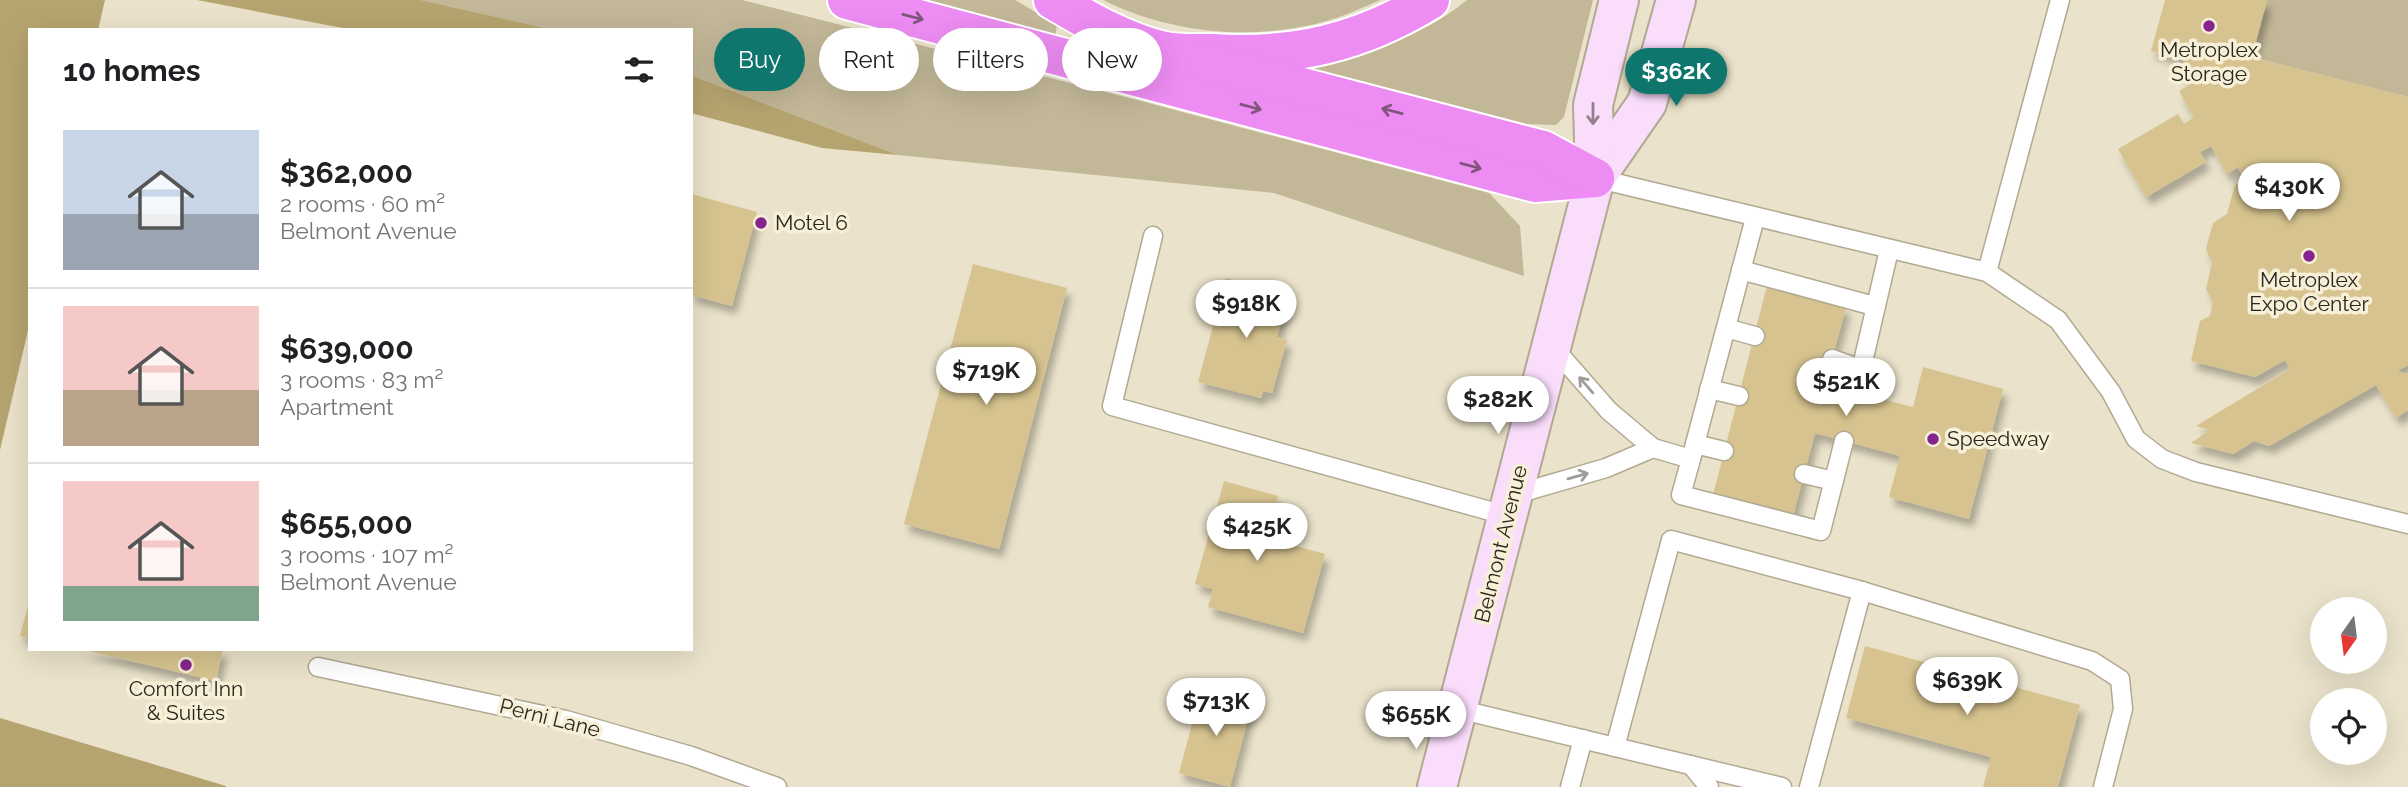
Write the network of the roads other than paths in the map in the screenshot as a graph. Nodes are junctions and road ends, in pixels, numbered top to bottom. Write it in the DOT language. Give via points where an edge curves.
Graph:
graph roads {
  1 [pos="847,0"];
  2 [pos="1053,0"];
  3 [pos="1430,0"];
  4 [pos="1619,0"];
  5 [pos="1676,0"];
  6 [pos="2060,0"];
  7 [pos="1164,51"];
  8 [pos="1595,178"];
  9 [pos="1755,218"];
  10 [pos="1153,236"];
  11 [pos="1889,250"];
  12 [pos="1741,270"];
  13 [pos="1987,272"];
  14 [pos="1874,306"];
  15 [pos="1726,328"];
  16 [pos="1755,335"];
  17 [pos="1552,346"];
  18 [pos="1832,359"];
  19 [pos="1861,369"];
  20 [pos="1709,389"];
  21 [pos="1856,392"];
  22 [pos="1739,396"];
  23 [pos="1844,441"];
  24 [pos="1653,448"];
  25 [pos="1693,451"];
  26 [pos="1724,451"];
  27 [pos="1804,474"];
  28 [pos="1834,481"];
  29 [pos="1510,506"];
  30 [pos="2408,524"];
  31 [pos="1862,591"];
  32 [pos="318,667"];
  33 [pos="1458,709"];
  34 [pos="1583,739"];
  35 [pos="1615,747"];
  36 [pos="1691,765"];
  37 [pos="777,787"];
  38 [pos="1437,787"];
  39 [pos="1570,787"];
  40 [pos="1709,787"];
  41 [pos="1782,787"];
  42 [pos="1809,787"];
  43 [pos="2103,787"];
  1 -- 8 [label="highway, one-way" via="1535,183"];
  2 -- 7 [label="highway" via="1094,24"];
  3 -- 7 [label="highway" via="1394,22 1344,41 1262,56"];
  4 -- 8 [label="main road, Belmont Avenue, one-way" via="1592,105"];
  5 -- 8 [label="main road, Belmont Avenue" via="1647,103"];
  6 -- 13 [label="lane"];
  8 -- 7 [label="highway, one-way" via="1542,150"];
  8 -- 9 [label="lane"];
  8 -- 17 [label="main road, Belmont Avenue"];
  9 -- 11 [label="lane"];
  9 -- 12 [label="lane"];
  10 -- 29 [label="lane" via="1112,406"];
  11 -- 13 [label="lane"];
  11 -- 14 [label="lane"];
  12 -- 14 [label="lane"];
  12 -- 15 [label="lane"];
  13 -- 30 [label="lane" via="2058,320 2111,392 2136,439 2162,459 2196,472"];
  14 -- 19 [label="lane"];
  15 -- 16 [label="lane"];
  15 -- 20 [label="lane"];
  24 -- 17 [label="lane, one-way" via="1609,411"];
  17 -- 29 [label="main road, Belmont Avenue"];
  18 -- 19 [label="lane"];
  19 -- 21 [label="lane"];
  20 -- 22 [label="lane"];
  20 -- 25 [label="lane"];
  23 -- 28 [label="lane"];
  24 -- 25 [label="lane"];
  29 -- 24 [label="lane, one-way"];
  25 -- 26 [label="lane"];
  25 -- 28 [label="lane" via="1681,495 1821,531"];
  27 -- 28 [label="lane"];
  29 -- 33 [label="main road, Belmont Avenue"];
  31 -- 35 [label="lane" via="1671,540"];
  31 -- 42 [label="lane"];
  31 -- 43 [label="lane" via="2092,661 2120,678 2123,709"];
  32 -- 37 [label="lane, Perni Lane" via="566,720 691,756"];
  33 -- 34 [label="lane"];
  33 -- 38 [label="main road, Belmont Avenue"];
  34 -- 35 [label="lane"];
  34 -- 39 [label="lane"];
  35 -- 36 [label="lane"];
  36 -- 40 [label="lane"];
  36 -- 41 [label="lane"];
}
